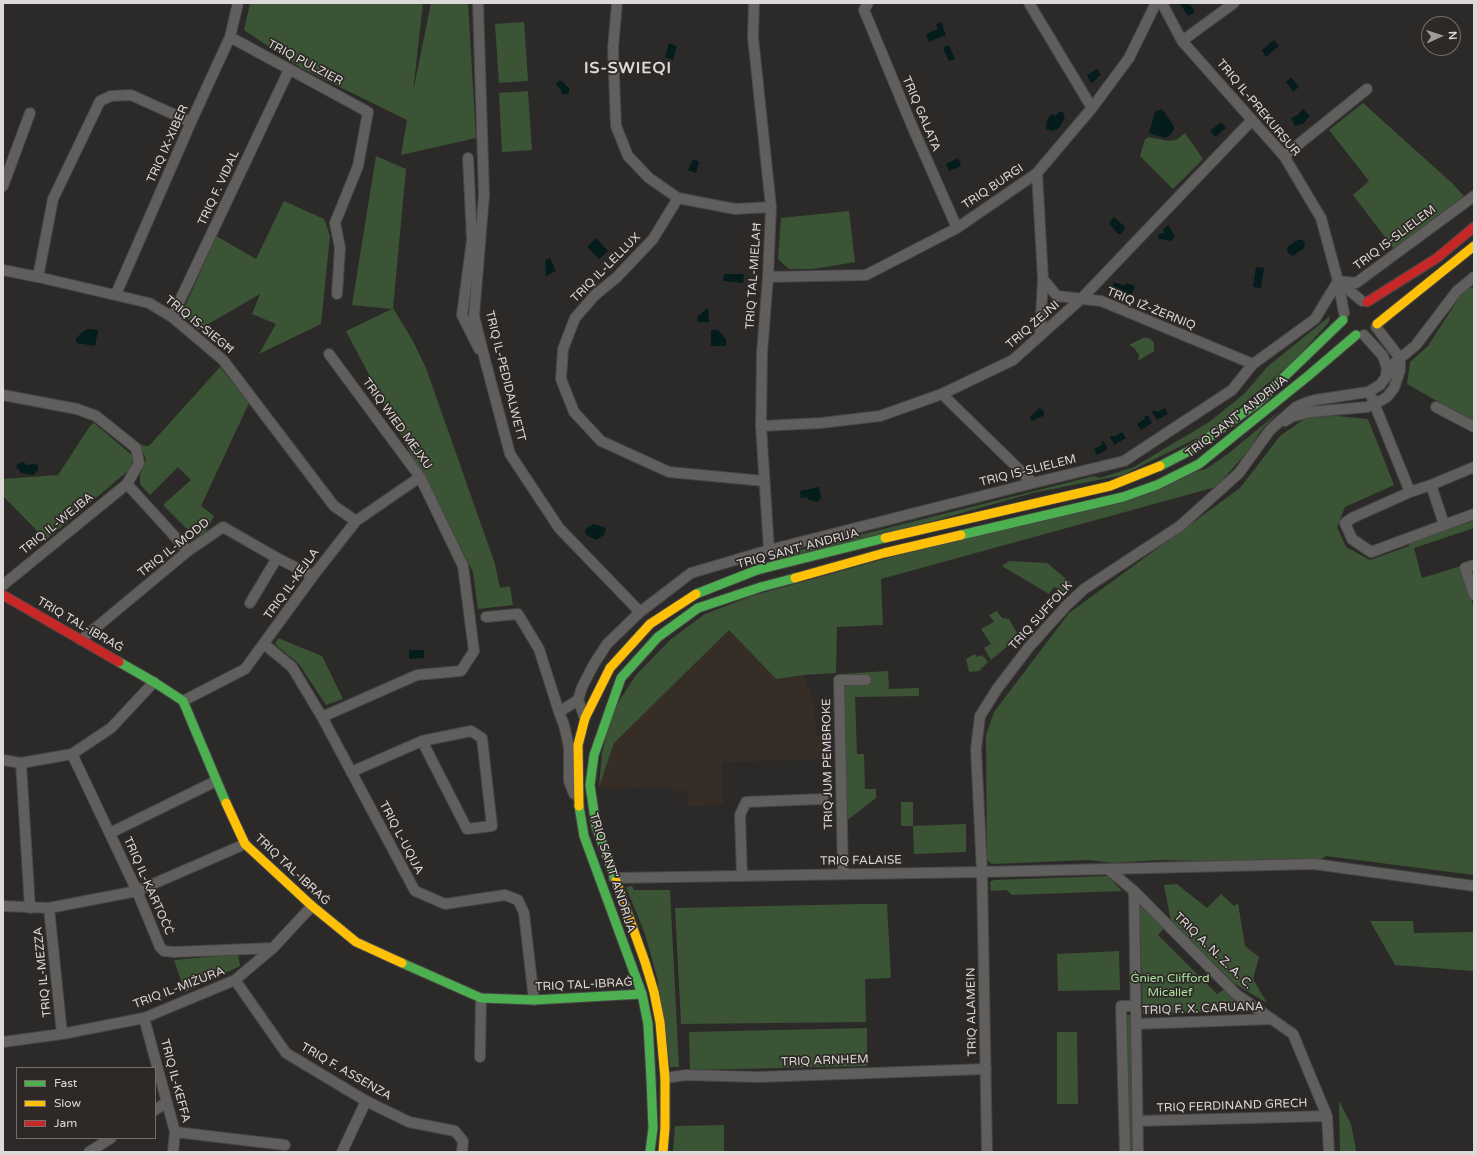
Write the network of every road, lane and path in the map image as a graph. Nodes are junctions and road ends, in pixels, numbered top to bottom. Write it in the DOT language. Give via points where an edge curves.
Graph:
graph roads {
  1 [pos="238,3"];
  2 [pos="478,3"];
  3 [pos="617,3"];
  4 [pos="754,3"];
  5 [pos="1029,3"];
  6 [pos="1156,3"];
  7 [pos="1162,3"];
  8 [pos="1234,3"];
  9 [pos="866,6"];
  10 [pos="230,37"];
  11 [pos="1182,40"];
  12 [pos="289,70"];
  13 [pos="1367,89"];
  14 [pos="1092,108"];
  15 [pos="30,113"];
  16 [pos="1252,120"];
  17 [pos="191,122"];
  18 [pos="1284,156"];
  19 [pos="468,158"];
  20 [pos="1037,173"];
  21 [pos="3,186"];
  22 [pos="1474,196"];
  23 [pos="678,198"];
  24 [pos="771,207"];
  25 [pos="1474,227"];
  26 [pos="957,228"];
  27 [pos="1474,246"];
  28 [pos="3,270"];
  29 [pos="38,277"];
  30 [pos="768,277"];
  31 [pos="1474,277"];
  32 [pos="1044,279"];
  33 [pos="1338,281"];
  34 [pos="116,294"];
  35 [pos="336,294"];
  36 [pos="1082,298"];
  37 [pos="1370,305"];
  38 [pos="172,317"];
  39 [pos="1344,317"];
  40 [pos="1376,325"];
  41 [pos="1040,335"];
  42 [pos="1360,335"];
  43 [pos="329,354"];
  44 [pos="1400,358"];
  45 [pos="485,360"];
  46 [pos="1253,364"];
  47 [pos="1385,377"];
  48 [pos="1369,391"];
  49 [pos="3,394"];
  50 [pos="942,394"];
  51 [pos="1375,404"];
  52 [pos="1436,407"];
  53 [pos="762,426"];
  54 [pos="1474,427"];
  55 [pos="1270,430"];
  56 [pos="1474,467"];
  57 [pos="420,477"];
  58 [pos="764,481"];
  59 [pos="1033,483"];
  60 [pos="127,484"];
  61 [pos="1431,485"];
  62 [pos="1410,492"];
  63 [pos="1474,514"];
  64 [pos="356,521"];
  65 [pos="1444,524"];
  66 [pos="769,550"];
  67 [pos="188,551"];
  68 [pos="277,558"];
  69 [pos="1474,565"];
  70 [pos="313,576"];
  71 [pos="3,585"];
  72 [pos="3,595"];
  73 [pos="1474,595"];
  74 [pos="250,603"];
  75 [pos="640,612"];
  76 [pos="486,617"];
  77 [pos="81,640"];
  78 [pos="264,644"];
  79 [pos="866,680"];
  80 [pos="154,682"];
  81 [pos="578,700"];
  82 [pos="183,701"];
  83 [pos="559,712"];
  84 [pos="322,718"];
  85 [pos="586,718"];
  86 [pos="422,741"];
  87 [pos="72,754"];
  88 [pos="3,760"];
  89 [pos="21,763"];
  90 [pos="351,772"];
  91 [pos="216,781"];
  92 [pos="823,799"];
  93 [pos="578,809"];
  94 [pos="110,833"];
  95 [pos="245,844"];
  96 [pos="1108,869"];
  97 [pos="982,872"];
  98 [pos="843,874"];
  99 [pos="742,876"];
  100 [pos="614,878"];
  101 [pos="1474,886"];
  102 [pos="137,891"];
  103 [pos="1134,891"];
  104 [pos="3,906"];
  105 [pos="312,906"];
  106 [pos="30,908"];
  107 [pos="49,908"];
  108 [pos="273,948"];
  109 [pos="235,980"];
  110 [pos="642,994"];
  111 [pos="481,998"];
  112 [pos="534,1000"];
  113 [pos="1136,1006"];
  114 [pos="144,1018"];
  115 [pos="1272,1019"];
  116 [pos="1136,1024"];
  117 [pos="62,1034"];
  118 [pos="3,1042"];
  119 [pos="480,1057"];
  120 [pos="986,1069"];
  121 [pos="665,1078"];
  122 [pos="366,1101"];
  123 [pos="168,1102"];
  124 [pos="156,1109"];
  125 [pos="1327,1116"];
  126 [pos="1138,1121"];
  127 [pos="175,1132"];
  128 [pos="109,1139"];
  129 [pos="284,1145"];
  130 [pos="89,1152"];
  131 [pos="173,1152"];
  132 [pos="342,1152"];
  133 [pos="462,1152"];
  134 [pos="650,1152"];
  135 [pos="663,1152"];
  136 [pos="987,1152"];
  137 [pos="1125,1152"];
  138 [pos="1138,1152"];
  139 [pos="1329,1152"];
  1 -- 10 [label="street, TRIQ IX-XIBER"];
  2 -- 45 [label="street, TRIQ IL-PEDIDALWETT" via="484,195 474,316"];
  3 -- 23 [label="street" via="613,48 616,126 628,156 649,178"];
  4 -- 24 [label="street, TRIQ TAL-MIELAĦ" via="753,37"];
  5 -- 14 [label="street"];
  6 -- 14 [label="street, TRIQ BURGI" via="1129,58"];
  7 -- 11 [label="street, TRIQ IL-PREKURSUR"];
  8 -- 11 [label="street"];
  9 -- 26 [label="street, TRIQ GALATA" via="912,126"];
  10 -- 12 [label="street, TRIQ PULZIER"];
  10 -- 17 [label="street, TRIQ IX-XIBER"];
  11 -- 16 [label="street, TRIQ IL-PREKURSUR"];
  12 -- 35 [label="street, TRIQ PULZIER" via="368,112 358,166 335,223 340,248"];
  12 -- 38 [label="street, TRIQ F. VIDAL"];
  13 -- 18 [label="street"];
  14 -- 20 [label="street, TRIQ BURGI"];
  15 -- 21 [label="street"];
  16 -- 18 [label="street, TRIQ IL-PREKURSUR"];
  16 -- 36 [label="street, TRIQ ŻEJNI"];
  17 -- 29 [label="street" via="131,95 111,96 100,101 53,199"];
  17 -- 34 [label="street, TRIQ IX-XIBER"];
  18 -- 33 [label="street, TRIQ IL-PREKURSUR" via="1321,218"];
  19 -- 45 [label="street" via="472,240 462,315"];
  20 -- 26 [label="street, TRIQ BURGI"];
  20 -- 32 [label="street"];
  22 -- 33 [label="street, TRIQ IS-SLIELEM" via="1356,283"];
  23 -- 24 [label="street" via="735,209"];
  23 -- 58 [label="street, TRIQ IL-LELLUX" via="653,239 575,318 563,349 561,378 574,412 601,441 669,472"];
  24 -- 30 [label="street, TRIQ TAL-MIELAĦ"];
  25 -- 37 [label="main road, TRIQ SANT' ANDRIJA" via="1437,258"];
  26 -- 30 [label="street, TRIQ BURGI" via="866,275"];
  27 -- 40 [label="main road, TRIQ SANT' ANDRIJA"];
  28 -- 29 [label="street, TRIQ IS-SIEGĦ"];
  29 -- 34 [label="street, TRIQ IS-SIEGĦ"];
  30 -- 53 [label="street, TRIQ TAL-MIELAĦ" via="762,353"];
  31 -- 44 [label="street" via="1457,291 1416,345"];
  32 -- 36 [label="street, TRIQ IŻ-ŻERNIQ" via="1057,296"];
  32 -- 41 [label="street"];
  33 -- 37 [label="street"];
  33 -- 39 [label="street, TRIQ IL-PREKURSUR"];
  33 -- 46 [label="street, TRIQ IS-SLIELEM" via="1315,319"];
  34 -- 38 [label="street, TRIQ IS-SIEGĦ" via="149,303"];
  36 -- 41 [label="street, TRIQ ŻEJNI"];
  36 -- 46 [label="street, TRIQ IŻ-ŻERNIQ" via="1101,301"];
  37 -- 39 [label="main road, TRIQ SANT' ANDRIJA" via="1353,303"];
  37 -- 40 [label="main road" via="1378,317"];
  38 -- 64 [label="street, TRIQ IS-SIEGĦ" via="223,360 334,506"];
  39 -- 42 [label="main road" via="1347,329"];
  39 -- 85 [label="main road, TRIQ SANT' ANDRIJA" via="1257,403 1191,450 1153,470 1110,486 757,570 694,595 650,624 610,668"];
  40 -- 42 [label="main road, TRIQ SANT' ANDRIJA" via="1369,334"];
  40 -- 44 [label="street"];
  41 -- 50 [label="street, TRIQ ŻEJNI" via="1013,360"];
  42 -- 47 [label="street" via="1383,356 1387,368"];
  42 -- 100 [label="main road, TRIQ SANT' ANDRIJA" via="1198,464 1157,485 1123,496 884,553 761,587 698,608 658,637 621,678 594,755 590,785 596,826"];
  43 -- 57 [label="street, TRIQ WIED MEJXU"];
  44 -- 47 [label="street, TRIQ SUFFOLK"];
  44 -- 51 [label="street, TRIQ SUFFOLK" via="1400,370 1394,388 1387,397"];
  45 -- 75 [label="street, TRIQ IL-PEDIDALWETT" via="510,454 558,528"];
  46 -- 59 [label="street, TRIQ IS-SLIELEM" via="1232,390 1124,461"];
  47 -- 48 [label="street, TRIQ SUFFOLK" via="1380,385"];
  48 -- 51 [label="street"];
  48 -- 55 [label="street, TRIQ SUFFOLK" via="1305,403 1288,413"];
  49 -- 60 [label="street" via="77,409 96,416 136,448 138,463"];
  50 -- 53 [label="street, TRIQ ŻEJNI" via="880,416"];
  50 -- 59 [label="street"];
  51 -- 55 [label="street, TRIQ SUFFOLK" via="1367,407 1310,412 1291,417"];
  51 -- 62 [label="street"];
  52 -- 54 [label="street"];
  53 -- 58 [label="street, TRIQ TAL-MIELAĦ"];
  55 -- 97 [label="street, TRIQ SUFFOLK" via="1239,473 1180,526 1084,588 1029,647 997,689 980,716 976,749"];
  56 -- 61 [label="street"];
  57 -- 64 [label="street, TRIQ IL-KEJLA"];
  57 -- 84 [label="street, TRIQ WIED MEJXU" via="463,566 474,651 461,671 417,675"];
  58 -- 66 [label="street, TRIQ TAL-MIELAĦ"];
  59 -- 66 [label="street, TRIQ IS-SLIELEM"];
  60 -- 67 [label="street"];
  60 -- 71 [label="street, TRIQ IL-WEJBA"];
  61 -- 62 [label="street"];
  61 -- 65 [label="street"];
  62 -- 65 [label="street" via="1345,523 1352,539 1371,552"];
  63 -- 65 [label="street"];
  64 -- 70 [label="street, TRIQ IL-KEJLA"];
  66 -- 75 [label="street, TRIQ IS-SLIELEM" via="692,573"];
  67 -- 68 [label="street, TRIQ IL-MODD" via="223,527"];
  67 -- 77 [label="street, TRIQ IL-MODD"];
  68 -- 70 [label="street, TRIQ IL-MODD"];
  68 -- 74 [label="street"];
  69 -- 73 [label="street" via="1465,568"];
  70 -- 78 [label="street, TRIQ IL-KEJLA"];
  72 -- 77 [label="main road, TRIQ TAL-IBRAĠ"];
  75 -- 81 [label="street, TRIQ IS-SLIELEM" via="607,644 582,687"];
  76 -- 83 [label="street" via="518,614 540,649"];
  77 -- 80 [label="main road, TRIQ TAL-IBRAĠ"];
  78 -- 82 [label="street, TRIQ IL-KEJLA" via="245,669"];
  78 -- 84 [label="street, TRIQ L-UQIJA" via="292,667"];
  79 -- 98 [label="street, TRIQ JUM PEMBROKE" via="839,680"];
  80 -- 82 [label="main road, TRIQ TAL-IBRAĠ"];
  80 -- 87 [label="street" via="111,728"];
  81 -- 83 [label="street"];
  81 -- 85 [label="street"];
  82 -- 91 [label="main road, TRIQ TAL-IBRAĠ"];
  83 -- 93 [label="street" via="569,747 569,781"];
  84 -- 90 [label="street, TRIQ L-UQIJA"];
  85 -- 93 [label="main road, TRIQ SANT' ANDRIJA" via="578,746"];
  86 -- 86 [label="street" via="471,731 482,738 492,826 467,829"];
  86 -- 90 [label="street"];
  87 -- 89 [label="street"];
  87 -- 94 [label="street, TRIQ IL-KARTOĊĊ"];
  88 -- 89 [label="street"];
  89 -- 106 [label="street"];
  90 -- 112 [label="street, TRIQ L-UQIJA" via="414,891 445,904 505,895 518,900 524,913"];
  91 -- 94 [label="street"];
  91 -- 95 [label="main road, TRIQ TAL-IBRAĠ"];
  92 -- 99 [label="street" via="746,802 740,815"];
  93 -- 110 [label="main road, TRIQ SANT' ANDRIJA" via="584,836"];
  94 -- 102 [label="street, TRIQ IL-KARTOĊĊ"];
  95 -- 102 [label="street"];
  95 -- 105 [label="main road, TRIQ TAL-IBRAĠ"];
  96 -- 97 [label="street, TRIQ FALAISE"];
  96 -- 101 [label="street, TRIQ FALAISE" via="1314,864"];
  96 -- 103 [label="street, TRIQ A. N. Z. A. C."];
  97 -- 98 [label="street, TRIQ FALAISE"];
  97 -- 120 [label="street, TRIQ ALAMEIN"];
  98 -- 99 [label="street, TRIQ FALAISE"];
  99 -- 100 [label="street, TRIQ FALAISE"];
  100 -- 121 [label="main road, TRIQ SANT' ANDRIJA" via="654,992 660,1022"];
  102 -- 107 [label="street"];
  102 -- 108 [label="street, TRIQ IL-KARTOĊĊ" via="160,947 164,951"];
  103 -- 113 [label="street"];
  103 -- 115 [label="street, TRIQ A. N. Z. A. C." via="1236,994"];
  104 -- 106 [label="street"];
  105 -- 108 [label="street, TRIQ IL-MIŻURA"];
  105 -- 111 [label="main road, TRIQ TAL-IBRAĠ" via="356,942"];
  106 -- 107 [label="street"];
  107 -- 117 [label="street, TRIQ IL-MEZZA"];
  108 -- 109 [label="street, TRIQ IL-MIŻURA"];
  109 -- 114 [label="street, TRIQ IL-MIŻURA"];
  109 -- 122 [label="street, TRIQ F. ASSENZA" via="286,1053"];
  110 -- 112 [label="main road, TRIQ TAL-IBRAĠ"];
  110 -- 134 [label="main road, TRIQ SANT' ANDRIJA" via="648,1024 651,1079"];
  111 -- 112 [label="main road, TRIQ TAL-IBRAĠ"];
  111 -- 119 [label="street"];
  113 -- 116 [label="street"];
  113 -- 137 [label="street" via="1121,1006"];
  114 -- 117 [label="street, TRIQ IL-MIŻURA"];
  114 -- 123 [label="street, TRIQ IL-KEFFA"];
  115 -- 116 [label="street, TRIQ F. X. CARUANA"];
  115 -- 125 [label="street, TRIQ A. N. Z. A. C." via="1293,1034"];
  116 -- 126 [label="street"];
  117 -- 118 [label="street, TRIQ IL-MIŻURA"];
  120 -- 121 [label="street, TRIQ ARNHEM" via="758,1076 686,1075"];
  120 -- 136 [label="street, TRIQ ALAMEIN"];
  121 -- 135 [label="main road, TRIQ SANT' ANDRIJA"];
  122 -- 132 [label="street"];
  122 -- 133 [label="street, TRIQ F. ASSENZA" via="409,1122 455,1130 463,1141"];
  123 -- 124 [label="street"];
  123 -- 127 [label="street, TRIQ IL-KEFFA"];
  125 -- 126 [label="street, TRIQ FERDINAND GRECH"];
  125 -- 139 [label="street, TRIQ A. N. Z. A. C."];
  126 -- 138 [label="street"];
  127 -- 129 [label="street"];
  127 -- 131 [label="street, TRIQ IL-KEFFA"];
  128 -- 130 [label="street"];
}
